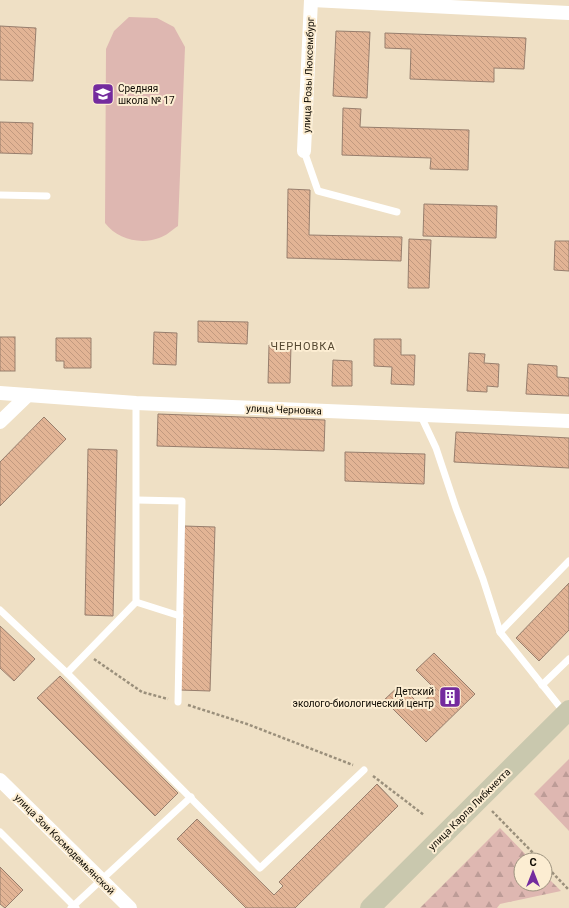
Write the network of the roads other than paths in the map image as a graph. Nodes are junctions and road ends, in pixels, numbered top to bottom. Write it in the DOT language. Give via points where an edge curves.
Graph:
graph roads {
  1 [pos="311,0"];
  2 [pos="569,13"];
  3 [pos="304,151"];
  4 [pos="0,195"];
  5 [pos="47,196"];
  6 [pos="397,212"];
  7 [pos="0,393"];
  8 [pos="28,395"];
  9 [pos="136,403"];
  10 [pos="420,414"];
  11 [pos="569,421"];
  12 [pos="0,422"];
  13 [pos="137,500"];
  14 [pos="569,561"];
  15 [pos="136,602"];
  16 [pos="0,610"];
  17 [pos="180,616"];
  18 [pos="500,632"];
  19 [pos="569,659"];
  20 [pos="67,673"];
  21 [pos="542,685"];
  22 [pos="178,702"];
  23 [pos="567,712"];
  24 [pos="364,770"];
  25 [pos="0,780"];
  26 [pos="191,796"];
  27 [pos="0,832"];
  28 [pos="101,880"];
  29 [pos="74,907"];
  30 [pos="130,908"];
  31 [pos="370,908"];
  1 -- 2 [label="street"];
  1 -- 3 [label="street, улица Розы Люксембург"];
  3 -- 6 [label="lane" via="318,191"];
  4 -- 5 [label="lane"];
  7 -- 8 [label="street, улица Черновка"];
  8 -- 9 [label="street, улица Черновка"];
  8 -- 12 [label="street"];
  9 -- 10 [label="street, улица Черновка"];
  9 -- 13 [label="lane"];
  10 -- 11 [label="street, улица Черновка"];
  10 -- 18 [label="lane" via="436,448"];
  13 -- 15 [label="lane"];
  13 -- 17 [label="lane" via="182,501"];
  14 -- 18 [label="lane"];
  15 -- 17 [label="lane"];
  15 -- 20 [label="lane"];
  16 -- 20 [label="lane"];
  17 -- 22 [label="lane"];
  18 -- 21 [label="lane"];
  19 -- 21 [label="lane"];
  20 -- 26 [label="lane"];
  21 -- 23 [label="lane"];
  23 -- 31 [label="main road, улица Карла Либкнехта"];
  24 -- 26 [label="lane" via="260,868"];
  25 -- 28 [label="street, улица Зои Космодемьянской"];
  26 -- 28 [label="lane"];
  27 -- 29 [label="lane"];
  28 -- 29 [label="lane"];
  28 -- 30 [label="street, улица Зои Космодемьянской"];
}
